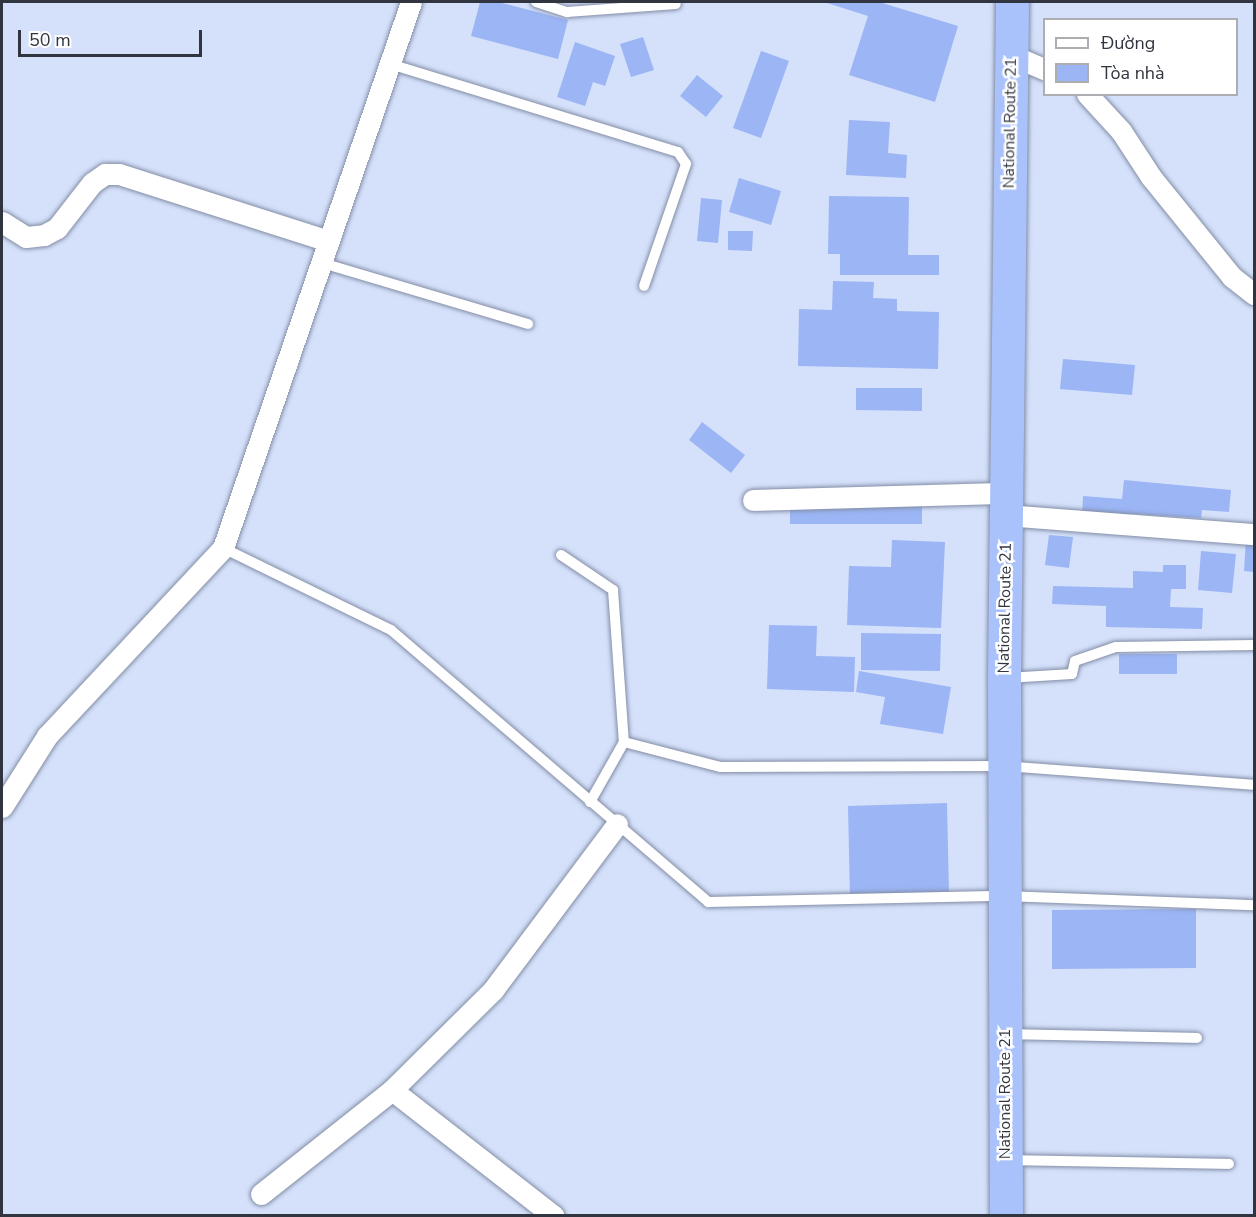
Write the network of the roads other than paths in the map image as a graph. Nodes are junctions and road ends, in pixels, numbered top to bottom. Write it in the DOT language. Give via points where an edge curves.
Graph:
graph roads {
  1 [pos="411,2"];
  2 [pos="536,2"];
  3 [pos="1012,2"];
  4 [pos="676,4"];
  5 [pos="1011,55"];
  6 [pos="390,64"];
  7 [pos="1043,69"];
  8 [pos="1089,96"];
  9 [pos="2,222"];
  10 [pos="329,242"];
  11 [pos="322,263"];
  12 [pos="644,286"];
  13 [pos="1254,294"];
  14 [pos="528,324"];
  15 [pos="753,500"];
  16 [pos="1007,504"];
  17 [pos="1254,534"];
  18 [pos="223,548"];
  19 [pos="561,555"];
  20 [pos="1254,645"];
  21 [pos="1004,678"];
  22 [pos="624,742"];
  23 [pos="1004,766"];
  24 [pos="1254,785"];
  25 [pos="590,801"];
  26 [pos="2,807"];
  27 [pos="617,824"];
  28 [pos="1004,896"];
  29 [pos="1254,905"];
  30 [pos="1005,1034"];
  31 [pos="1197,1038"];
  32 [pos="392,1090"];
  33 [pos="1006,1160"];
  34 [pos="1229,1164"];
  35 [pos="261,1194"];
  36 [pos="554,1215"];
  37 [pos="1006,1215"];
  1 -- 6 [label="street"];
  2 -- 4 [label="lane" via="567,12"];
  3 -- 5 [label="highway, National Route 21"];
  5 -- 7 [label="street"];
  5 -- 16 [label="highway, National Route 21"];
  6 -- 10 [label="street"];
  6 -- 12 [label="lane" via="678,152 686,164"];
  8 -- 13 [label="street" via="1121,131 1151,177 1232,277"];
  9 -- 10 [label="street" via="26,237 44,235 57,228 92,183 105,174 119,174"];
  10 -- 11 [label="street"];
  11 -- 14 [label="lane"];
  11 -- 18 [label="street"];
  15 -- 16 [label="street"];
  16 -- 17 [label="street"];
  16 -- 21 [label="highway, National Route 21"];
  18 -- 25 [label="lane" via="391,630"];
  18 -- 26 [label="street" via="47,736"];
  19 -- 22 [label="lane" via="613,590"];
  20 -- 21 [label="lane" via="1116,647 1076,662 1072,674"];
  21 -- 23 [label="highway, National Route 21"];
  22 -- 23 [label="lane" via="721,767"];
  22 -- 25 [label="lane"];
  23 -- 24 [label="lane"];
  23 -- 28 [label="highway, National Route 21"];
  25 -- 27 [label="lane"];
  27 -- 28 [label="lane" via="708,902"];
  27 -- 32 [label="street" via="493,990"];
  28 -- 29 [label="lane"];
  28 -- 30 [label="highway, National Route 21"];
  30 -- 31 [label="lane"];
  30 -- 33 [label="highway, National Route 21"];
  32 -- 35 [label="street"];
  32 -- 36 [label="street"];
  33 -- 34 [label="lane"];
  33 -- 37 [label="highway, National Route 21"];
}
